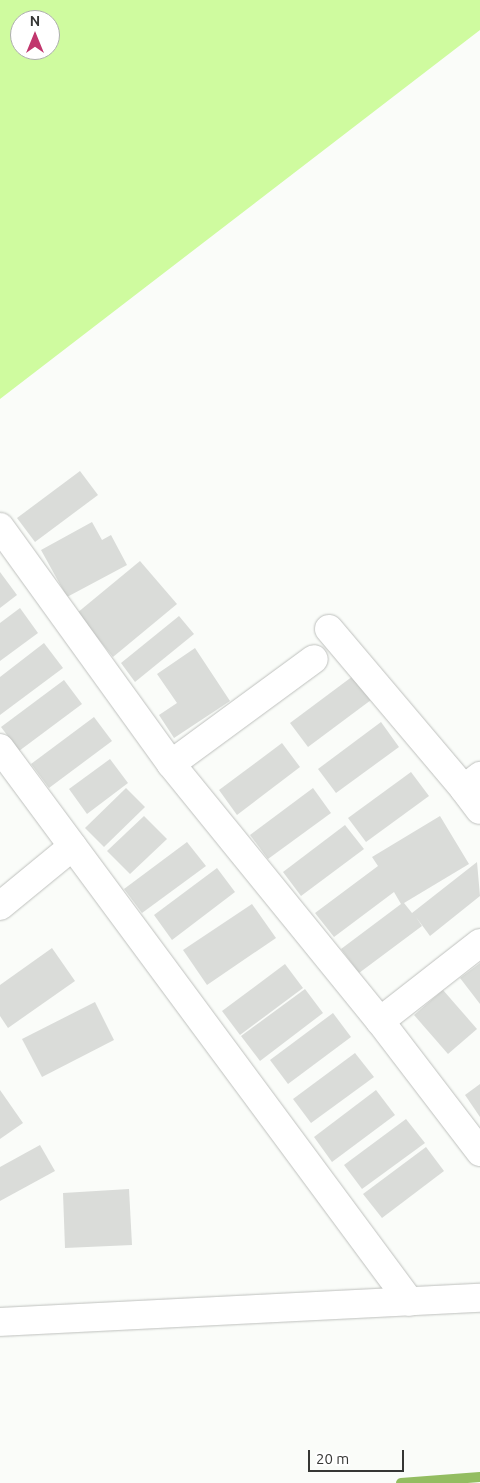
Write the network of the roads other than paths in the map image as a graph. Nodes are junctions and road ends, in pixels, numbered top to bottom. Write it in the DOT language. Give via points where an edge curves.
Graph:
graph roads {
  1 [pos="0,527"];
  2 [pos="329,629"];
  3 [pos="314,659"];
  4 [pos="0,748"];
  5 [pos="171,764"];
  6 [pos="475,792"];
  7 [pos="73,846"];
  8 [pos="0,906"];
  9 [pos="480,943"];
  10 [pos="380,1021"];
  11 [pos="480,1152"];
  12 [pos="480,1298"];
  13 [pos="410,1302"];
  14 [pos="0,1322"];
  1 -- 5 [label="street"];
  2 -- 6 [label="street"];
  3 -- 5 [label="street"];
  4 -- 7 [label="street"];
  5 -- 10 [label="street"];
  7 -- 8 [label="street"];
  7 -- 13 [label="street"];
  9 -- 10 [label="street"];
  10 -- 11 [label="street"];
  12 -- 13 [label="street"];
  13 -- 14 [label="street"];
}
